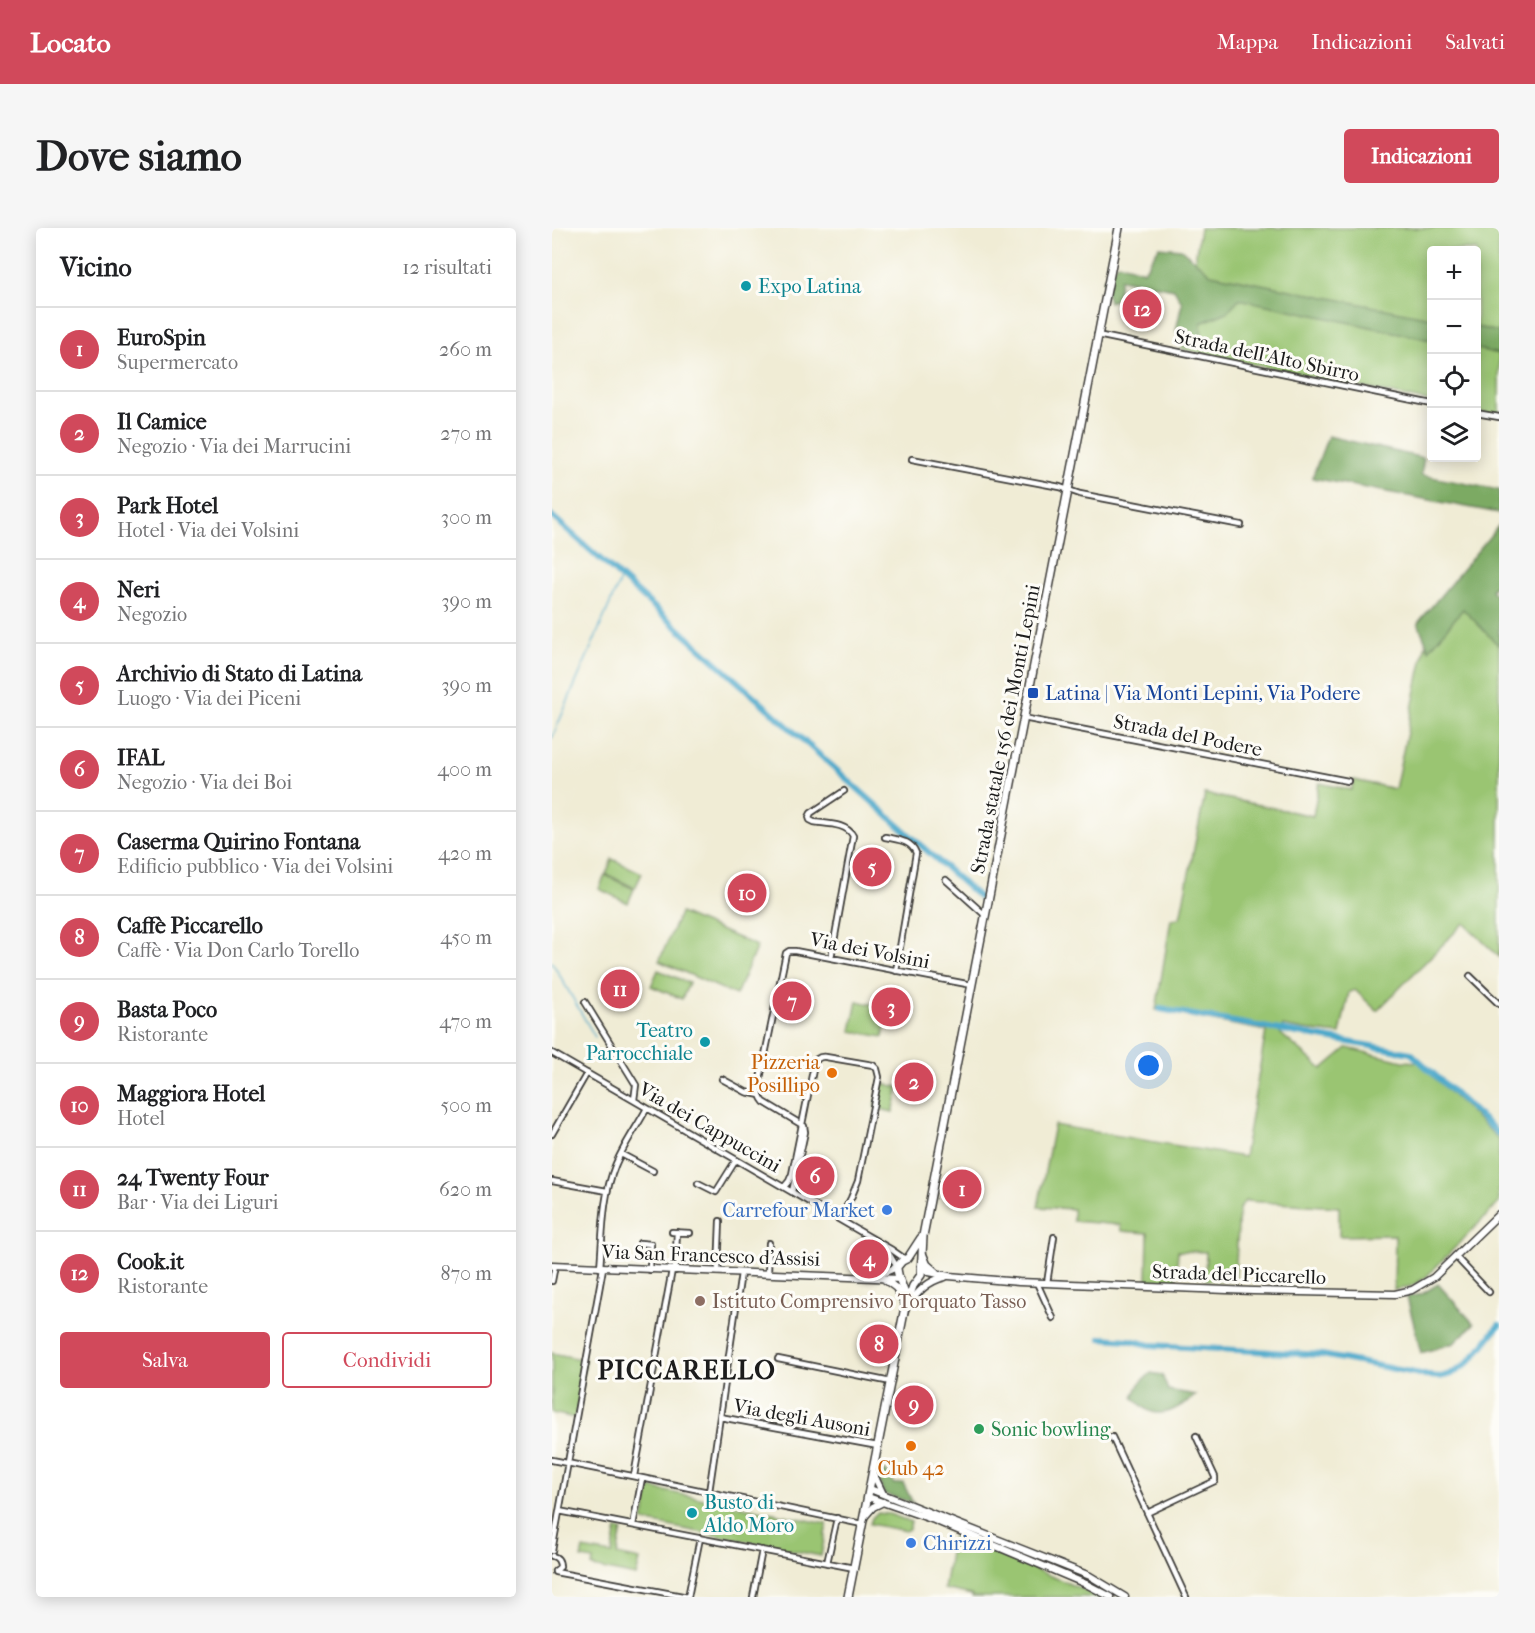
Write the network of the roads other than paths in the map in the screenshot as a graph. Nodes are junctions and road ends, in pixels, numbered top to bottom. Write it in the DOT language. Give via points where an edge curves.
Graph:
graph roads {
  1 [pos="1119,228"];
  2 [pos="1097,335"];
  3 [pos="1427,403"];
  4 [pos="1481,414"];
  5 [pos="1499,417"];
  6 [pos="912,459"];
  7 [pos="1069,490"];
  8 [pos="1241,525"];
  9 [pos="1023,718"];
  10 [pos="1348,781"];
  11 [pos="844,791"];
  12 [pos="885,837"];
  13 [pos="945,880"];
  14 [pos="985,915"];
  15 [pos="831,958"];
  16 [pos="896,971"];
  17 [pos="1470,976"];
  18 [pos="972,985"];
  19 [pos="585,1002"];
  20 [pos="1499,1004"];
  21 [pos="552,1053"];
  22 [pos="587,1073"];
  23 [pos="722,1079"];
  24 [pos="760,1095"];
  25 [pos="634,1100"];
  26 [pos="647,1108"];
  27 [pos="803,1126"];
  28 [pos="552,1134"];
  29 [pos="621,1154"];
  30 [pos="736,1160"];
  31 [pos="653,1172"];
  32 [pos="552,1181"];
  33 [pos="698,1183"];
  34 [pos="784,1187"];
  35 [pos="607,1191"];
  36 [pos="792,1192"];
  37 [pos="1499,1214"];
  38 [pos="840,1219"];
  39 [pos="720,1221"];
  40 [pos="690,1233"];
  41 [pos="923,1236"];
  42 [pos="1054,1237"];
  43 [pos="640,1243"];
  44 [pos="769,1243"];
  45 [pos="883,1245"];
  46 [pos="921,1248"];
  47 [pos="1455,1256"];
  48 [pos="907,1259"];
  49 [pos="553,1265"];
  50 [pos="921,1266"];
  51 [pos="897,1267"];
  52 [pos="602,1268"];
  53 [pos="650,1270"];
  54 [pos="674,1270"];
  55 [pos="718,1272"];
  56 [pos="741,1273"];
  57 [pos="768,1274"];
  58 [pos="938,1276"];
  59 [pos="870,1278"];
  60 [pos="881,1278"];
  61 [pos="900,1279"];
  62 [pos="918,1280"];
  63 [pos="552,1281"];
  64 [pos="1037,1283"];
  65 [pos="1047,1283"];
  66 [pos="1489,1292"];
  67 [pos="905,1309"];
  68 [pos="1053,1318"];
  69 [pos="778,1359"];
  70 [pos="891,1382"];
  71 [pos="720,1417"];
  72 [pos="1196,1436"];
  73 [pos="1112,1437"];
  74 [pos="878,1446"];
  75 [pos="552,1461"];
  76 [pos="568,1464"];
  77 [pos="873,1473"];
  78 [pos="634,1476"];
  79 [pos="642,1478"];
  80 [pos="709,1492"];
  81 [pos="869,1493"];
  82 [pos="884,1494"];
  83 [pos="883,1502"];
  84 [pos="559,1511"];
  85 [pos="1147,1513"];
  86 [pos="837,1518"];
  87 [pos="863,1521"];
  88 [pos="633,1525"];
  89 [pos="700,1538"];
  90 [pos="762,1550"];
  91 [pos="552,1551"];
  92 [pos="552,1556"];
  93 [pos="827,1563"];
  94 [pos="560,1567"];
  95 [pos="854,1568"];
  96 [pos="553,1572"];
  97 [pos="568,1574"];
  98 [pos="688,1597"];
  99 [pos="753,1597"];
  100 [pos="848,1597"];
  101 [pos="1111,1597"];
  102 [pos="1125,1597"];
  103 [pos="1186,1597"];
  1 -- 2 [label="main road, Strada statale 156 dei Monti Lepini"];
  2 -- 3 [label="street, Strada dell'Alto Sbirro"];
  2 -- 7 [label="main road, Strada statale 156 dei Monti Lepini"];
  4 -- 5 [label="street"];
  6 -- 7 [label="street"];
  7 -- 8 [label="street"];
  7 -- 9 [label="main road, Strada statale 156 dei Monti Lepini"];
  9 -- 10 [label="street, Strada del Podere"];
  9 -- 14 [label="main road, Strada statale 156 dei Monti Lepini"];
  11 -- 15 [label="street" via="809,817 814,822 847,828 853,836"];
  12 -- 16 [label="street" via="908,843 916,853"];
  13 -- 14 [label="street"];
  14 -- 18 [label="main road, Strada statale 156 dei Monti Lepini"];
  15 -- 16 [label="street, Via dei Volsini"];
  15 -- 24 [label="street, Via dei Volsini" via="786,953"];
  16 -- 18 [label="street, Via dei Volsini"];
  17 -- 20 [label="street"];
  18 -- 41 [label="main road, Strada statale 156 dei Monti Lepini"];
  19 -- 25 [label="street" via="636,1085"];
  21 -- 22 [label="street, Via dei Cappuccini"];
  22 -- 25 [label="street, Via dei Cappuccini"];
  22 -- 28 [label="street"];
  23 -- 24 [label="street"];
  24 -- 27 [label="street" via="764,1102"];
  25 -- 26 [label="street, Via dei Cappuccini"];
  26 -- 29 [label="street"];
  26 -- 30 [label="street, Via dei Cappuccini"];
  27 -- 34 [label="street" via="791,1177"];
  27 -- 36 [label="street"];
  27 -- 38 [label="street" via="818,1058 871,1064 876,1068 879,1073 858,1181"];
  29 -- 31 [label="street"];
  29 -- 35 [label="street"];
  30 -- 33 [label="street" via="718,1191"];
  30 -- 34 [label="street, Via dei Cappuccini"];
  32 -- 35 [label="street"];
  34 -- 36 [label="street, Via dei Cappuccini"];
  35 -- 52 [label="street"];
  36 -- 38 [label="street, Via dei Cappuccini"];
  37 -- 47 [label="street, Strada del Piccarello"];
  38 -- 45 [label="street, Via dei Cappuccini"];
  39 -- 55 [label="street"];
  40 -- 54 [label="street" via="674,1232"];
  41 -- 46 [label="main road, Strada statale 156 dei Monti Lepini"];
  41 -- 48 [label="main road, Strada statale 156 dei Monti Lepini"];
  42 -- 65 [label="street"];
  43 -- 53 [label="street" via="651,1244"];
  44 -- 57 [label="street"];
  45 -- 48 [label="street, Via dei Cappuccini"];
  45 -- 51 [label="street, Via dei Cappuccini"];
  46 -- 50 [label="main road, Strada statale 156 dei Monti Lepini"];
  46 -- 58 [label="street" via="927,1264"];
  47 -- 65 [label="street, Strada del Piccarello" via="1427,1282 1391,1294"];
  47 -- 66 [label="street"];
  48 -- 50 [label="main road"];
  48 -- 51 [label="main road, Strada statale 156 dei Monti Lepini"];
  49 -- 52 [label="street, Via San Francesco d'Assisi"];
  49 -- 63 [label="street"];
  50 -- 58 [label="street, Strada del Piccarello"];
  50 -- 62 [label="main road, Strada statale 156 dei Monti Lepini"];
  51 -- 59 [label="street, Via San Francesco d'Assisi"];
  51 -- 61 [label="main road"];
  52 -- 53 [label="street, Via San Francesco d'Assisi"];
  52 -- 76 [label="street"];
  53 -- 54 [label="street, Via San Francesco d'Assisi"];
  54 -- 55 [label="street, Via San Francesco d'Assisi"];
  54 -- 78 [label="street"];
  55 -- 56 [label="street, Via San Francesco d'Assisi"];
  56 -- 57 [label="street, Via San Francesco d'Assisi"];
  56 -- 71 [label="street"];
  57 -- 59 [label="street, Via San Francesco d'Assisi"];
  58 -- 62 [label="street, Strada del Piccarello"];
  58 -- 64 [label="street, Strada del Piccarello"];
  58 -- 67 [label="street"];
  59 -- 60 [label="street, Via San Francesco d'Assisi"];
  60 -- 61 [label="street, Via San Francesco d'Assisi"];
  60 -- 67 [label="street" via="896,1288"];
  61 -- 62 [label="main road" via="908,1283"];
  61 -- 67 [label="main road" via="906,1296"];
  62 -- 67 [label="main road, Strada statale 156 dei Monti Lepini"];
  64 -- 65 [label="street, Strada del Piccarello"];
  64 -- 68 [label="street"];
  67 -- 70 [label="main road"];
  69 -- 70 [label="street"];
  70 -- 74 [label="main road"];
  71 -- 74 [label="street, Via degli Ausoni"];
  71 -- 80 [label="street"];
  72 -- 85 [label="street" via="1215,1481"];
  73 -- 85 [label="street"];
  74 -- 77 [label="main road"];
  75 -- 76 [label="street"];
  76 -- 78 [label="street"];
  76 -- 84 [label="street"];
  77 -- 81 [label="main road"];
  77 -- 82 [label="street"];
  78 -- 79 [label="street"];
  79 -- 80 [label="street"];
  79 -- 88 [label="street"];
  80 -- 86 [label="street"];
  81 -- 82 [label="street"];
  81 -- 83 [label="street"];
  81 -- 87 [label="main road"];
  82 -- 102 [label="street" via="1090,1576"];
  83 -- 87 [label="street" via="873,1507"];
  83 -- 101 [label="street"];
  84 -- 88 [label="street"];
  84 -- 91 [label="street"];
  85 -- 103 [label="street"];
  86 -- 87 [label="street"];
  86 -- 93 [label="street"];
  87 -- 95 [label="main road"];
  88 -- 89 [label="street"];
  89 -- 90 [label="street"];
  89 -- 98 [label="street"];
  90 -- 93 [label="street"];
  90 -- 99 [label="street"];
  92 -- 94 [label="street" via="558,1559"];
  93 -- 95 [label="street"];
  94 -- 96 [label="street"];
  94 -- 97 [label="street"];
  95 -- 100 [label="main road"];
  96 -- 97 [label="street"];
  97 -- 98 [label="street"];
}
